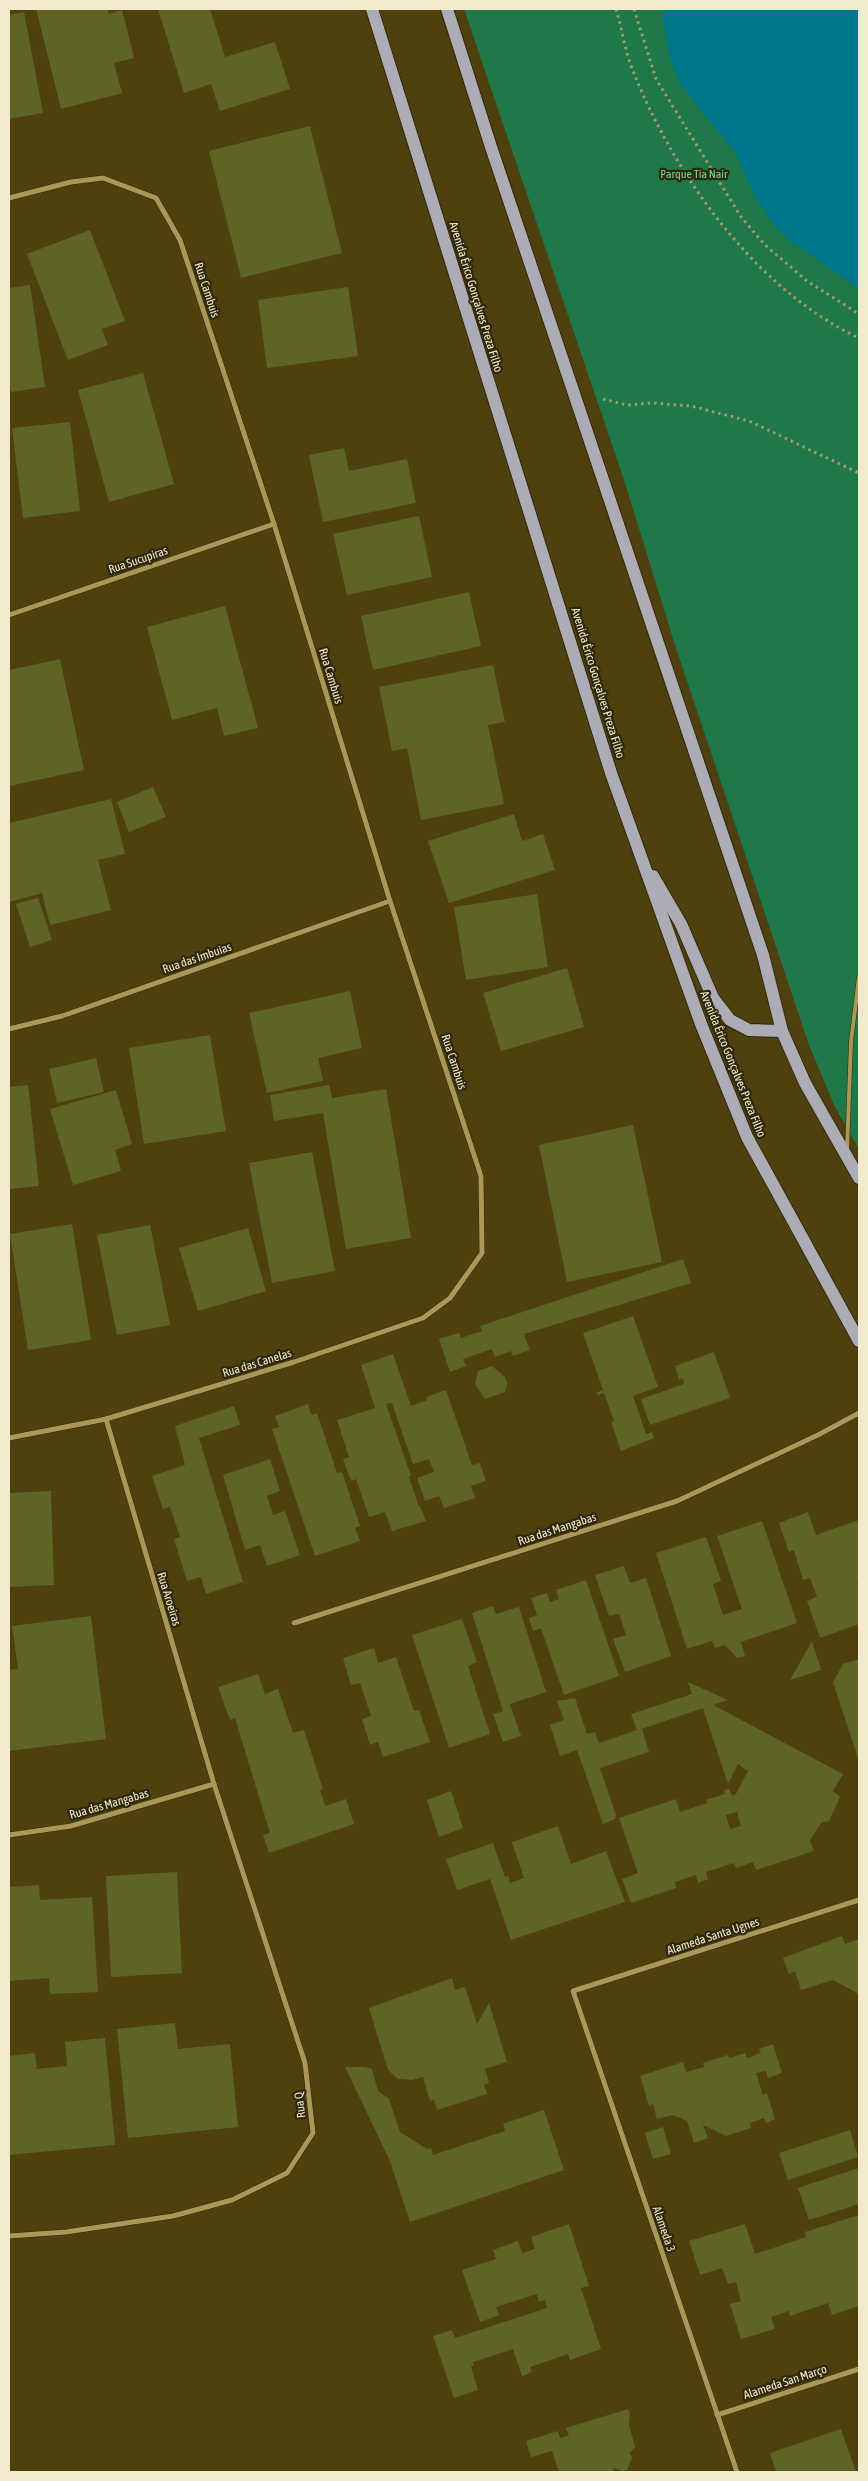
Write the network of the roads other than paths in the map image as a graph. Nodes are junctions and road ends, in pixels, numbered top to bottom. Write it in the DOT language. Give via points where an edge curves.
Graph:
graph roads {
  1 [pos="372,9"];
  2 [pos="447,9"];
  3 [pos="9,198"];
  4 [pos="274,524"];
  5 [pos="9,614"];
  6 [pos="636,845"];
  7 [pos="390,900"];
  8 [pos="859,977"];
  9 [pos="9,1029"];
  10 [pos="782,1031"];
  11 [pos="847,1157"];
  12 [pos="859,1178"];
  13 [pos="482,1252"];
  14 [pos="859,1341"];
  15 [pos="859,1413"];
  16 [pos="106,1419"];
  17 [pos="9,1438"];
  18 [pos="294,1623"];
  19 [pos="214,1784"];
  20 [pos="9,1835"];
  21 [pos="859,1900"];
  22 [pos="573,1991"];
  23 [pos="9,2236"];
  24 [pos="859,2369"];
  25 [pos="717,2415"];
  26 [pos="737,2472"];
  1 -- 6 [label="main road, Avenida Érico Gonçalves Preza Filho"];
  2 -- 10 [label="main road" via="490,147 763,954"];
  3 -- 4 [label="street, Rua Cambuis" via="71,182 103,178 156,198 180,240"];
  4 -- 5 [label="street, Rua Sucupiras"];
  4 -- 7 [label="street, Rua Cambuis"];
  6 -- 10 [label="main road" via="681,924 713,998 724,1013 749,1030"];
  6 -- 14 [label="main road, Avenida Érico Gonçalves Preza Filho" via="746,1137"];
  7 -- 9 [label="street, Rua das Imbuias" via="62,1016"];
  7 -- 13 [label="street, Rua Cambuis" via="481,1176"];
  8 -- 11 [label="lane" via="851,1042"];
  10 -- 11 [label="main road" via="805,1083"];
  11 -- 12 [label="main road"];
  13 -- 16 [label="street, Rua das Canelas" via="450,1298 423,1318 294,1362"];
  15 -- 18 [label="street, Rua das Mangabas" via="677,1501"];
  16 -- 17 [label="street, Rua das Canelas"];
  16 -- 19 [label="street, Rua Aroeiras"];
  19 -- 20 [label="street, Rua das Mangabas" via="71,1826"];
  19 -- 23 [label="street, Rua Q" via="305,2063 313,2133 288,2172 232,2200 173,2216 66,2232"];
  21 -- 22 [label="street, Alameda Santa Ugnes"];
  22 -- 25 [label="street, Alameda 3"];
  24 -- 25 [label="street, Alameda San Março"];
  25 -- 26 [label="street, Alameda 3"];
}
